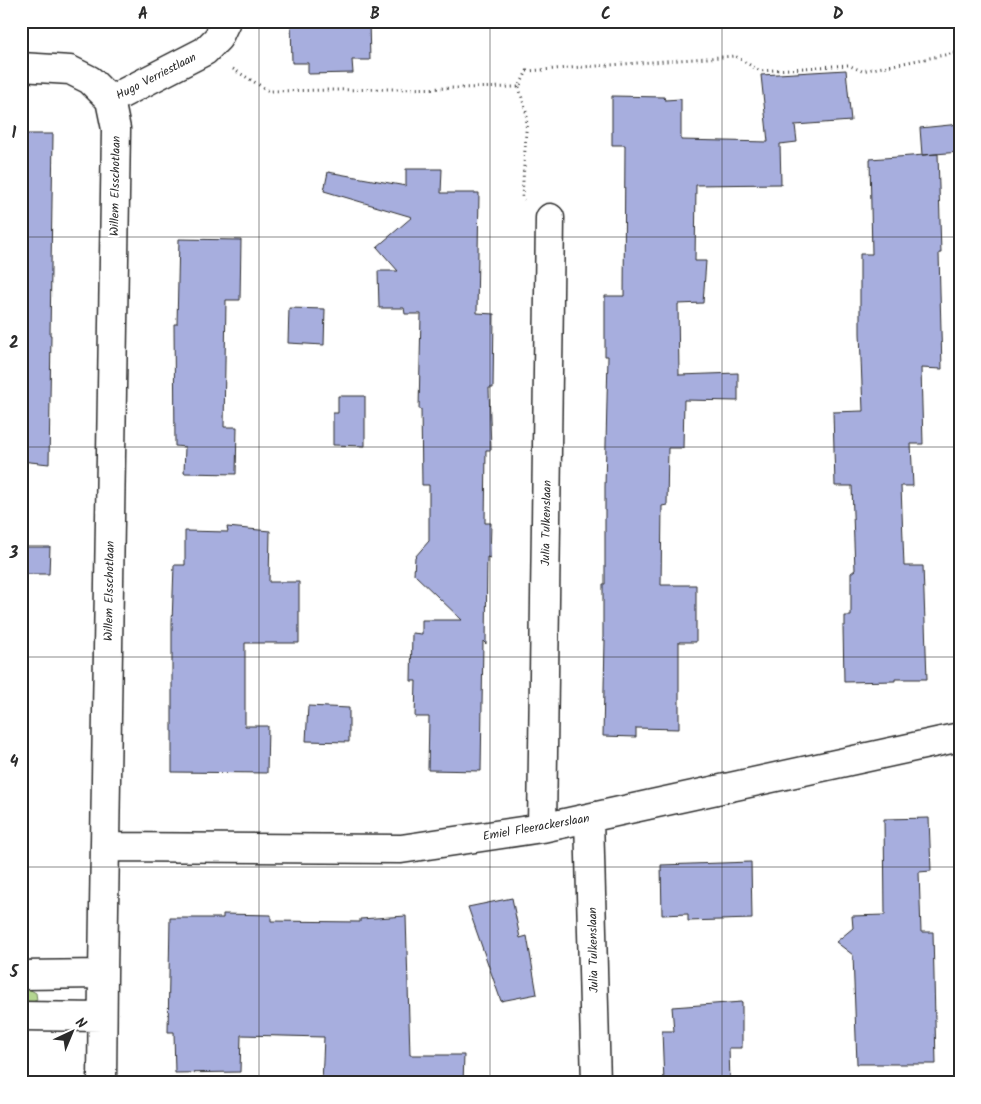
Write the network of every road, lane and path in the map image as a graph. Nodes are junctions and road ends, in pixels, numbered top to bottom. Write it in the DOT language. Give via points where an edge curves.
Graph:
graph roads {
  1 [pos="226,21"];
  2 [pos="205,51"];
  3 [pos="960,52"];
  4 [pos="21,67"];
  5 [pos="519,87"];
  6 [pos="110,100"];
  7 [pos="550,218"];
  8 [pos="960,737"];
  9 [pos="589,818"];
  10 [pos="542,828"];
  11 [pos="105,847"];
  12 [pos="102,974"];
  13 [pos="21,975"];
  14 [pos="21,1016"];
  15 [pos="102,1017"];
  16 [pos="102,1083"];
  17 [pos="596,1083"];
  1 -- 2 [label="street, Hugo Verriestlaan" via="218,38"];
  2 -- 5 [label="path" via="268,92"];
  2 -- 6 [label="street, Hugo Verriestlaan"];
  3 -- 5 [label="path" via="862,71 848,65 760,71 735,56 527,70"];
  4 -- 6 [label="street, Hugo Verriestlaan" via="70,70 90,80"];
  5 -- 7 [label="path" via="527,116 522,198"];
  6 -- 11 [label="street, Willem Elsschotlaan" via="116,129"];
  7 -- 10 [label="street, Julia Tulkenslaan"];
  8 -- 9 [label="street, Emiel Fleerackerslaan"];
  9 -- 10 [label="street, Emiel Fleerackerslaan"];
  9 -- 17 [label="street, Julia Tulkenslaan"];
  10 -- 11 [label="street, Emiel Fleerackerslaan" via="401,849"];
  11 -- 12 [label="street, Willem Elsschotlaan"];
  12 -- 13 [label="street"];
  12 -- 15 [label="street, Willem Elsschotlaan"];
  14 -- 15 [label="street"];
  15 -- 16 [label="street, Willem Elsschotlaan"];
}
